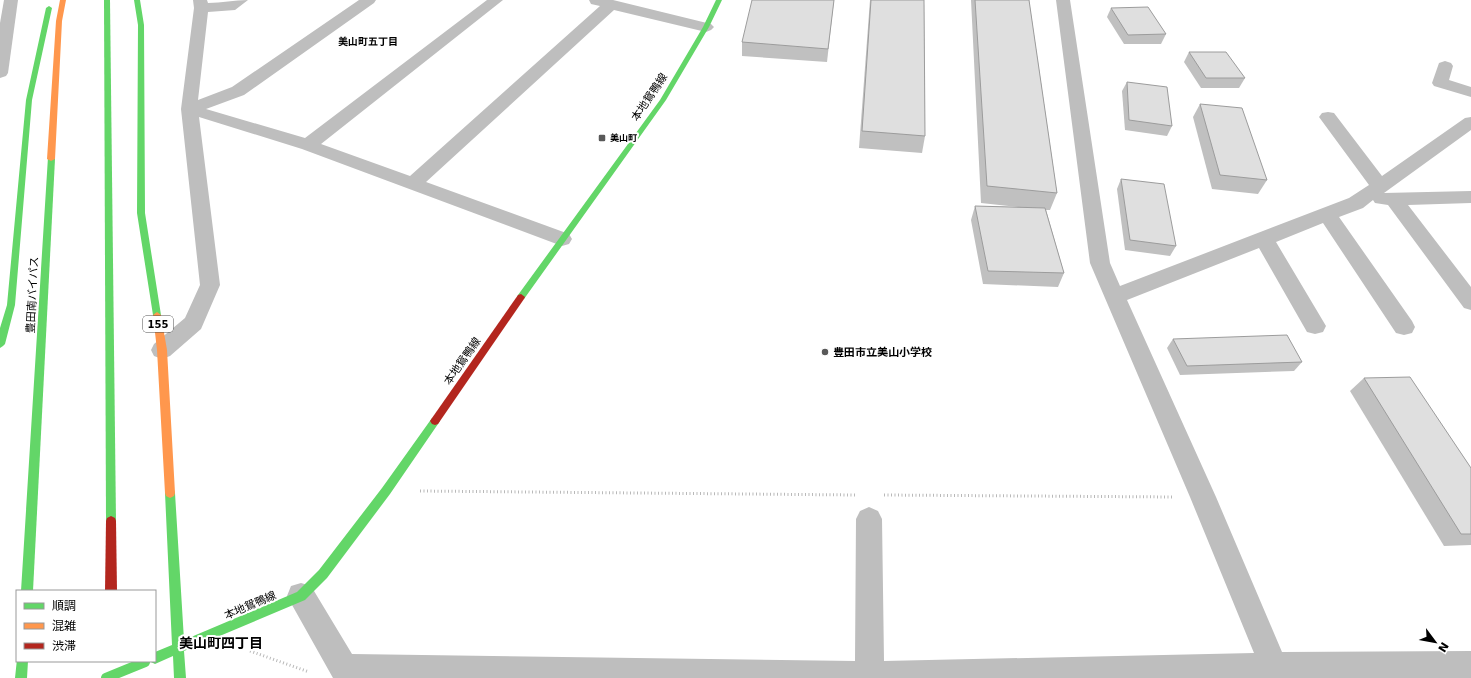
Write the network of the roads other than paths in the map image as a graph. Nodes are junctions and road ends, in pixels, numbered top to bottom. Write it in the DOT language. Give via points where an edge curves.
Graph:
graph roads {
  1 [pos="11,0"];
  2 [pos="50,0"];
  3 [pos="63,0"];
  4 [pos="107,0"];
  5 [pos="137,0"];
  6 [pos="241,0"];
  7 [pos="369,0"];
  8 [pos="496,0"];
  9 [pos="594,0"];
  10 [pos="719,0"];
  11 [pos="1063,0"];
  12 [pos="201,4"];
  13 [pos="611,4"];
  14 [pos="706,28"];
  15 [pos="1445,66"];
  16 [pos="0,73"];
  17 [pos="1471,92"];
  18 [pos="189,109"];
  19 [pos="1328,117"];
  20 [pos="1471,122"];
  21 [pos="308,145"];
  22 [pos="414,183"];
  23 [pos="1386,193"];
  24 [pos="1471,197"];
  25 [pos="1327,214"];
  26 [pos="562,238"];
  27 [pos="1264,239"];
  28 [pos="1116,296"];
  29 [pos="1471,302"];
  30 [pos="1315,326"];
  31 [pos="1404,327"];
  32 [pos="0,344"];
  33 [pos="162,350"];
  34 [pos="869,503"];
  35 [pos="27,590"];
  36 [pos="112,590"];
  37 [pos="301,596"];
  38 [pos="178,649"];
  39 [pos="156,658"];
  40 [pos="22,662"];
  41 [pos="147,662"];
  42 [pos="1471,666"];
  43 [pos="110,667"];
  44 [pos="1269,671"];
  45 [pos="342,673"];
  46 [pos="870,676"];
  47 [pos="21,678"];
  48 [pos="106,678"];
  49 [pos="110,678"];
  50 [pos="180,678"];
  1 -- 16 [label="street"];
  2 -- 32 [label="main road" via="30,100 11,305"];
  3 -- 35 [label="main road, 豊田南バイパス" via="59,21 53,115"];
  4 -- 36 [label="main road"];
  5 -- 33 [label="main road, 155" via="141,25 141,213"];
  6 -- 12 [label="street" via="230,7"];
  7 -- 18 [label="street" via="238,91"];
  8 -- 21 [label="street"];
  9 -- 13 [label="street"];
  10 -- 14 [label="main road, 本地鴛鴨線"];
  11 -- 28 [label="street" via="1100,262"];
  12 -- 18 [label="street"];
  13 -- 14 [label="street"];
  13 -- 22 [label="street"];
  14 -- 26 [label="main road, 本地鴛鴨線" via="663,100"];
  15 -- 17 [label="street" via="1440,83"];
  18 -- 21 [label="street"];
  18 -- 33 [label="street" via="210,285 193,323"];
  19 -- 23 [label="street"];
  20 -- 23 [label="street"];
  21 -- 22 [label="street"];
  22 -- 26 [label="street"];
  23 -- 24 [label="street"];
  23 -- 25 [label="street"];
  23 -- 29 [label="street"];
  25 -- 27 [label="street"];
  25 -- 31 [label="street"];
  26 -- 37 [label="main road, 本地鴛鴨線" via="386,491 323,574"];
  27 -- 28 [label="street"];
  27 -- 30 [label="street"];
  28 -- 44 [label="street" via="1203,497"];
  33 -- 38 [label="main road, 155"];
  34 -- 46 [label="street"];
  37 -- 38 [label="main road, 本地鴛鴨線"];
  37 -- 45 [label="street"];
  38 -- 39 [label="main road, 本地鴛鴨線"];
  38 -- 50 [label="main road, 155"];
  40 -- 47 [label="main road"];
  41 -- 48 [label="main road, bridge"];
  42 -- 44 [label="street"];
  43 -- 49 [label="main road"];
  44 -- 46 [label="street"];
  45 -- 46 [label="street"];
}
